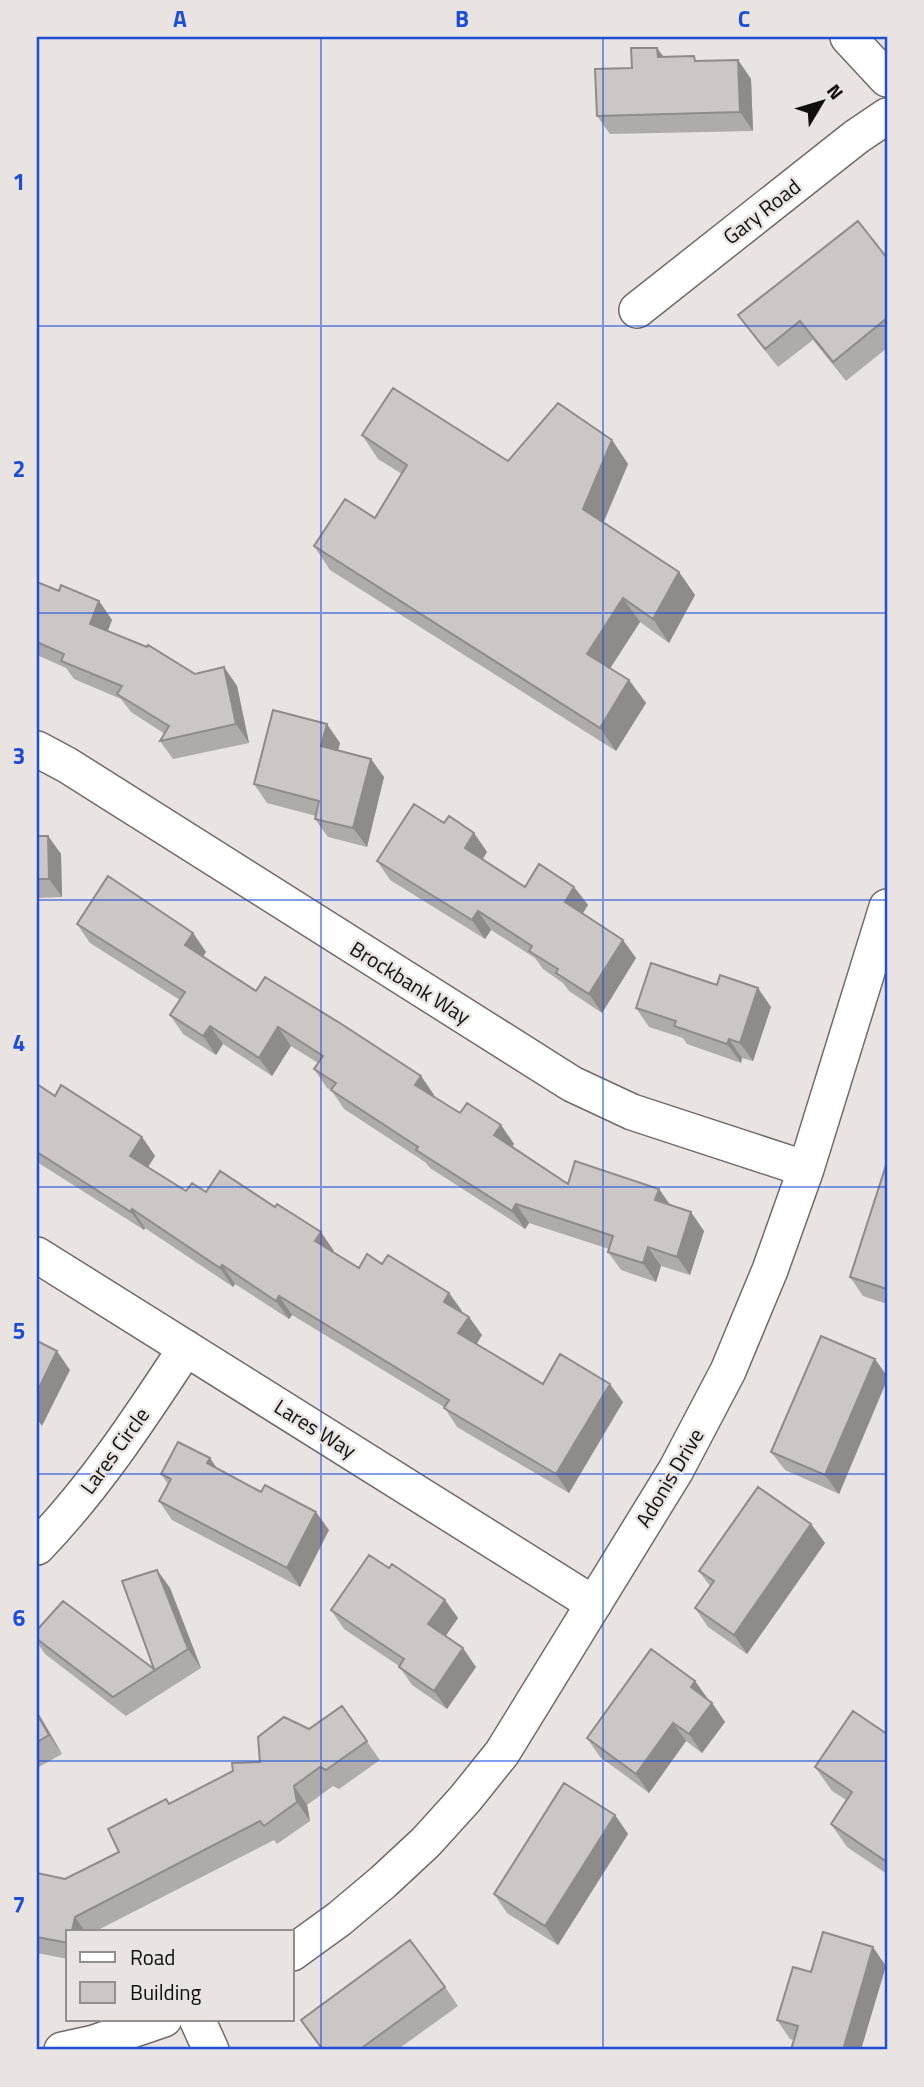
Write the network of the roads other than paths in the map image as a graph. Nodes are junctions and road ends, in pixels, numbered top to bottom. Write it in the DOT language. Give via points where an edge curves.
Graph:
graph roads {
  1 [pos="848,37"];
  2 [pos="887,79"];
  3 [pos="887,116"];
  4 [pos="637,310"];
  5 [pos="37,749"];
  6 [pos="887,907"];
  7 [pos="806,1169"];
  8 [pos="37,1255"];
  9 [pos="186,1348"];
  10 [pos="37,1547"];
  11 [pos="594,1604"];
  12 [pos="294,1952"];
  13 [pos="158,2021"];
  14 [pos="198,2021"];
  15 [pos="62,2050"];
  16 [pos="211,2050"];
  1 -- 2 [label="street"];
  3 -- 4 [label="street, Gary Road"];
  5 -- 7 [label="street, Brockbank Way" via="572,1084 632,1112"];
  6 -- 7 [label="street, Adonis Drive"];
  7 -- 11 [label="street, Adonis Drive" via="722,1384"];
  8 -- 9 [label="street, Lares Way"];
  9 -- 10 [label="street, Lares Circle" via="109,1464"];
  9 -- 11 [label="street, Lares Way"];
  11 -- 12 [label="street, Adonis Drive" via="502,1753 465,1799 383,1882"];
  13 -- 15 [label="street"];
  14 -- 16 [label="street"];
}
